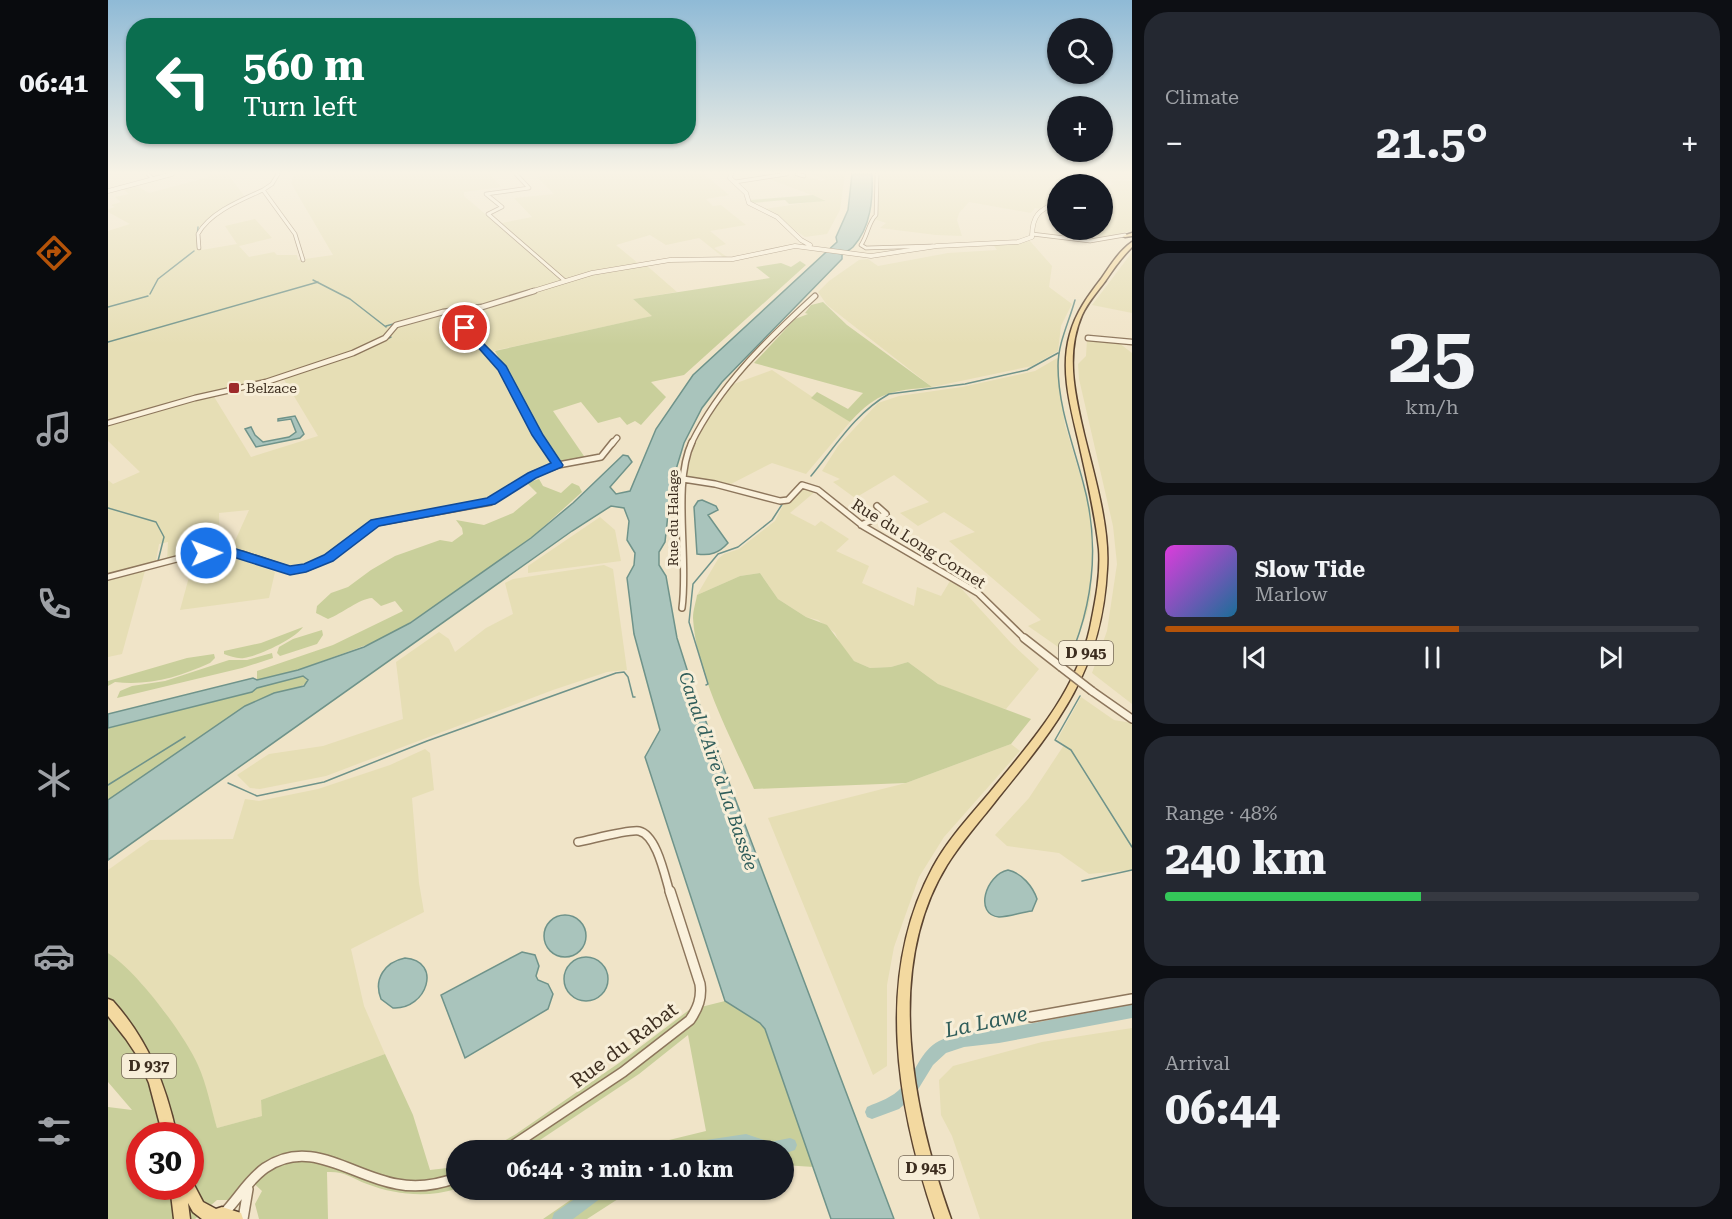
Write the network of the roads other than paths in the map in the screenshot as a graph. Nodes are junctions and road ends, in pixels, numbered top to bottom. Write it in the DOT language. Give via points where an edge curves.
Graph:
graph roads {
  1 [pos="200,231"];
  2 [pos="293,231"];
  3 [pos="508,231"];
  4 [pos="791,231"];
  5 [pos="869,231"];
  6 [pos="1032,231"];
  7 [pos="1032,234"];
  8 [pos="801,240"];
  9 [pos="1129,240"];
  10 [pos="795,246"];
  11 [pos="818,247"];
  12 [pos="199,248"];
  13 [pos="916,248"];
  14 [pos="303,260"];
  15 [pos="565,281"];
  16 [pos="815,296"];
  17 [pos="451,312"];
  18 [pos="1088,338"];
  19 [pos="1132,342"];
  20 [pos="108,423"];
  21 [pos="617,438"];
  22 [pos="558,465"];
  23 [pos="683,479"];
  24 [pos="877,506"];
  25 [pos="861,525"];
  26 [pos="108,577"];
  27 [pos="682,608"];
  28 [pos="1132,719"];
  29 [pos="578,842"];
  30 [pos="1132,999"];
  31 [pos="108,1006"];
  32 [pos="1031,1017"];
  33 [pos="166,1122"];
  34 [pos="521,1140"];
  35 [pos="446,1180"];
  36 [pos="248,1189"];
  37 [pos="180,1200"];
  38 [pos="194,1200"];
  39 [pos="219,1217"];
  40 [pos="182,1219"];
  41 [pos="243,1219"];
  42 [pos="943,1219"];
  1 -- 12 [label="street"];
  2 -- 14 [label="street"];
  3 -- 15 [label="street"];
  4 -- 8 [label="street"];
  5 -- 13 [label="street" via="861,245 866,248"];
  6 -- 7 [label="street"];
  7 -- 9 [label="street" via="1090,241 1116,236"];
  7 -- 13 [label="street" via="1030,239 1018,242"];
  8 -- 10 [label="street"];
  8 -- 11 [label="street"];
  9 -- 42 [label="main road, D 945" via="1080,314 1072,333 1068,364 1103,553 1093,634 1080,670 1050,726 965,830 936,873 917,919 906,973 903,1031 914,1115 930,1184"];
  10 -- 11 [label="street"];
  10 -- 15 [label="street" via="732,259 656,261"];
  11 -- 13 [label="street" via="871,256"];
  15 -- 17 [label="street" via="482,307"];
  16 -- 23 [label="street, Rue du Halage" via="714,402 692,443"];
  17 -- 20 [label="street" via="396,325 385,338 353,353 255,385"];
  17 -- 22 [label="street" via="502,368"];
  18 -- 19 [label="street"];
  21 -- 22 [label="street" via="601,457"];
  22 -- 26 [label="street" via="532,475 491,502 375,523 329,558 306,568 290,570 242,554 218,552"];
  23 -- 25 [label="street, Rue du Long Cornet" via="780,501 788,500 802,485 808,485"];
  23 -- 27 [label="street, Rue du Halage" via="686,588"];
  24 -- 25 [label="street" via="886,514"];
  25 -- 28 [label="street, Rue du Long Cornet, bridge" via="978,593 1020,635"];
  29 -- 34 [label="street, Rue du Rabat" via="638,831 648,836 702,997 698,1010 623,1072"];
  30 -- 32 [label="street"];
  31 -- 33 [label="main road, D 937" via="132,1034 154,1076"];
  35 -- 36 [label="street" via="414,1186 377,1179 320,1156 300,1155 266,1168"];
  36 -- 39 [label="street"];
  36 -- 41 [label="street"];
  37 -- 40 [label="main road"];
  38 -- 39 [label="main road" via="198,1207"];
}
